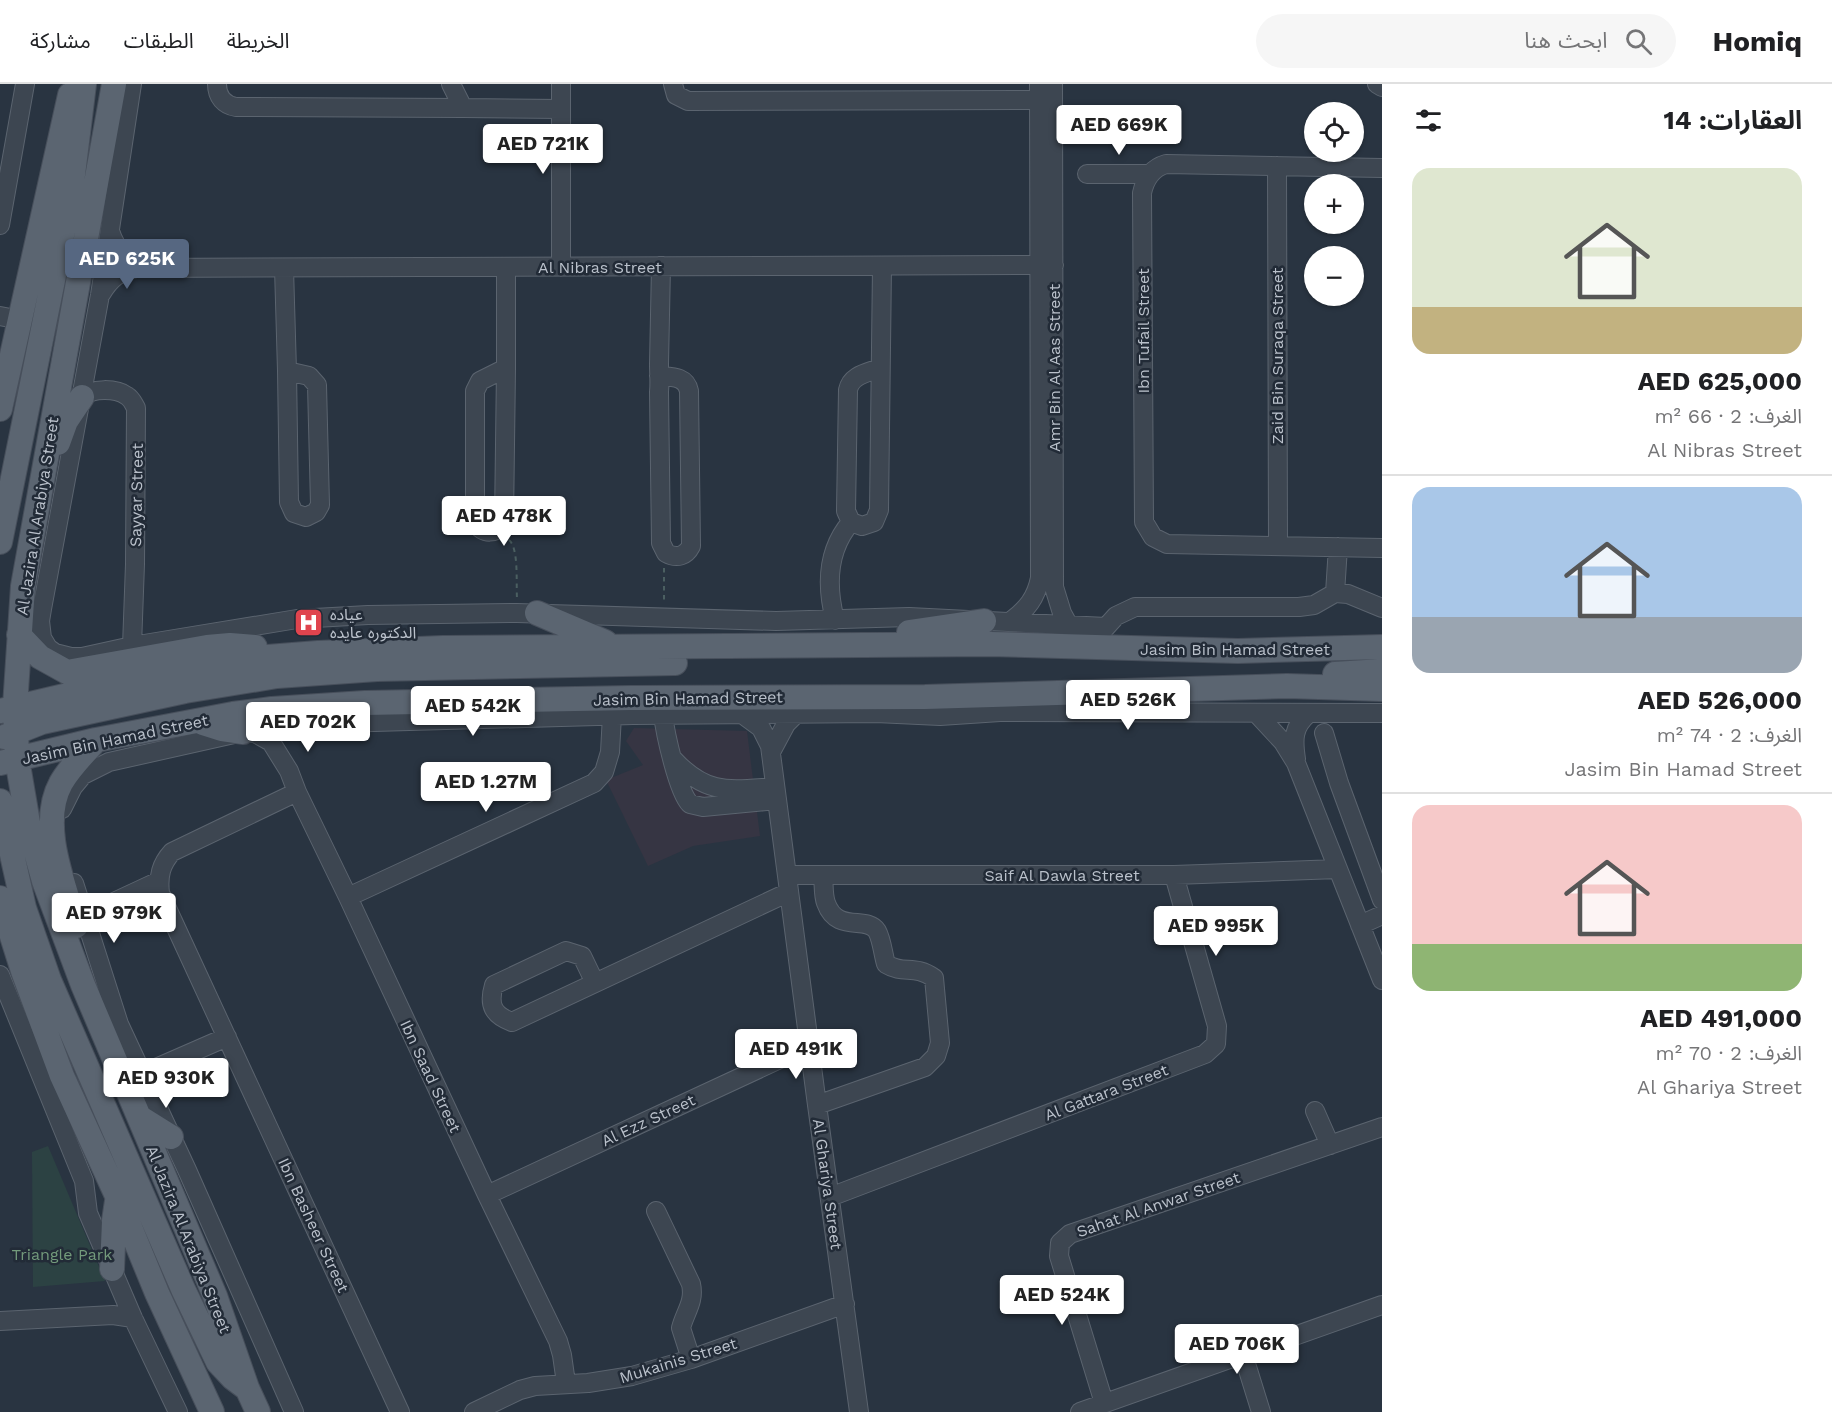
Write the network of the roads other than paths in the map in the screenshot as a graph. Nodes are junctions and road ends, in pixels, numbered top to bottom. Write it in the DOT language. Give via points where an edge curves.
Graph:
graph roads {
  1 [pos="25,84"];
  2 [pos="72,84"];
  3 [pos="84,84"];
  4 [pos="114,84"];
  5 [pos="132,84"];
  6 [pos="217,84"];
  7 [pos="452,84"];
  8 [pos="561,84"];
  9 [pos="673,84"];
  10 [pos="1063,84"];
  11 [pos="1046,92"];
  12 [pos="941,93"];
  13 [pos="463,108"];
  14 [pos="561,110"];
  15 [pos="1277,166"];
  16 [pos="1382,168"];
  17 [pos="1087,174"];
  18 [pos="1150,174"];
  19 [pos="3,199"];
  20 [pos="0,225"];
  21 [pos="110,231"];
  22 [pos="1047,265"];
  23 [pos="661,266"];
  24 [pos="882,266"];
  25 [pos="506,267"];
  26 [pos="561,267"];
  27 [pos="145,268"];
  28 [pos="284,268"];
  29 [pos="100,295"];
  30 [pos="10,318"];
  31 [pos="5,362"];
  32 [pos="506,368"];
  33 [pos="880,368"];
  34 [pos="287,371"];
  35 [pos="659,376"];
  36 [pos="82,397"];
  37 [pos="0,409"];
  38 [pos="41,481"];
  39 [pos="851,522"];
  40 [pos="1047,523"];
  41 [pos="0,542"];
  42 [pos="1278,546"];
  43 [pos="1338,547"];
  44 [pos="1382,548"];
  45 [pos="1335,593"];
  46 [pos="1382,608"];
  47 [pos="527,613"];
  48 [pos="836,620"];
  49 [pos="984,621"];
  50 [pos="1011,621"];
  51 [pos="1070,624"];
  52 [pos="1106,627"];
  53 [pos="19,635"];
  54 [pos="865,645"];
  55 [pos="132,646"];
  56 [pos="741,646"];
  57 [pos="619,647"];
  58 [pos="1084,647"];
  59 [pos="1382,648"];
  60 [pos="286,654"];
  61 [pos="1382,671"];
  62 [pos="1287,686"];
  63 [pos="1382,689"];
  64 [pos="925,697"];
  65 [pos="665,706"];
  66 [pos="876,713"];
  67 [pos="1382,713"];
  68 [pos="695,714"];
  69 [pos="742,714"];
  70 [pos="796,714"];
  71 [pos="1257,714"];
  72 [pos="1308,714"];
  73 [pos="612,716"];
  74 [pos="198,722"];
  75 [pos="304,726"];
  76 [pos="4,727"];
  77 [pos="249,733"];
  78 [pos="1324,733"];
  79 [pos="96,741"];
  80 [pos="771,752"];
  81 [pos="9,761"];
  82 [pos="1296,763"];
  83 [pos="289,771"];
  84 [pos="1339,783"];
  85 [pos="297,792"];
  86 [pos="776,793"];
  87 [pos="1308,794"];
  88 [pos="68,795"];
  89 [pos="0,801"];
  90 [pos="1338,869"];
  91 [pos="823,875"];
  92 [pos="1174,875"];
  93 [pos="159,881"];
  94 [pos="788,884"];
  95 [pos="348,897"];
  96 [pos="0,898"];
  97 [pos="1382,900"];
  98 [pos="86,915"];
  99 [pos="1382,915"];
  100 [pos="1360,925"];
  101 [pos="0,942"];
  102 [pos="0,975"];
  103 [pos="1382,980"];
  104 [pos="595,983"];
  105 [pos="89,999"];
  106 [pos="5,1000"];
  107 [pos="41,1019"];
  108 [pos="227,1037"];
  109 [pos="810,1045"];
  110 [pos="149,1090"];
  111 [pos="817,1105"];
  112 [pos="1315,1111"];
  113 [pos="139,1117"];
  114 [pos="1382,1127"];
  115 [pos="171,1137"];
  116 [pos="1330,1145"];
  117 [pos="487,1195"];
  118 [pos="830,1197"];
  119 [pos="118,1198"];
  120 [pos="656,1211"];
  121 [pos="112,1269"];
  122 [pos="122,1291"];
  123 [pos="845,1304"];
  124 [pos="1382,1305"];
  125 [pos="103,1316"];
  126 [pos="133,1318"];
  127 [pos="0,1321"];
  128 [pos="1243,1354"];
  129 [pos="691,1359"];
  130 [pos="566,1383"];
  131 [pos="247,1388"];
  132 [pos="1104,1404"];
  133 [pos="858,1409"];
  134 [pos="177,1412"];
  135 [pos="212,1412"];
  136 [pos="258,1412"];
  137 [pos="294,1412"];
  138 [pos="400,1412"];
  139 [pos="474,1412"];
  140 [pos="1080,1412"];
  141 [pos="1261,1412"];
  1 -- 19 [label="street"];
  2 -- 30 [label="main road"];
  3 -- 41 [label="main road" via="71,191"];
  4 -- 38 [label="main road, Al Jazira Al Arabiya Street"];
  5 -- 21 [label="street, Al Jazira Al Arabiya Street"];
  6 -- 13 [label="street" via="222,100 236,107"];
  7 -- 13 [label="street"];
  8 -- 14 [label="street"];
  9 -- 12 [label="street" via="676,95 687,101"];
  10 -- 11 [label="street"];
  11 -- 12 [label="street"];
  11 -- 22 [label="street, Amr Bin Al Aas Street"];
  13 -- 14 [label="street"];
  14 -- 26 [label="street"];
  15 -- 16 [label="street"];
  15 -- 18 [label="street" via="1166,164 1157,166"];
  15 -- 42 [label="street, Zaid Bin Suraqa Street"];
  17 -- 18 [label="street"];
  18 -- 42 [label="street, Ibn Tufail Street" via="1142,193 1144,522 1153,537 1167,544"];
  19 -- 20 [label="street"];
  21 -- 27 [label="street" via="119,251"];
  21 -- 29 [label="street, Al Jazira Al Arabiya Street"];
  22 -- 24 [label="street, Al Nibras Street"];
  22 -- 40 [label="street, Amr Bin Al Aas Street"];
  23 -- 24 [label="street, Al Nibras Street"];
  23 -- 26 [label="street, Al Nibras Street"];
  23 -- 35 [label="street"];
  24 -- 33 [label="street"];
  25 -- 26 [label="street, Al Nibras Street"];
  25 -- 28 [label="street, Al Nibras Street"];
  25 -- 32 [label="street"];
  27 -- 28 [label="street, Al Nibras Street"];
  27 -- 29 [label="street, Al Nibras Street" via="121,272"];
  28 -- 34 [label="street"];
  29 -- 36 [label="street, Al Jazira Al Arabiya Street"];
  30 -- 31 [label="main road"];
  31 -- 37 [label="main road"];
  32 -- 32 [label="street" via="504,521 493,532 482,530 475,522 475,391 480,381"];
  33 -- 39 [label="street" via="856,377 849,384 846,511"];
  33 -- 39 [label="street" via="878,514 866,526"];
  34 -- 34 [label="street" via="289,502 294,513 306,517 320,505 317,385 309,376"];
  35 -- 35 [label="street" via="661,543 670,555 678,557 691,546 689,391 682,379"];
  36 -- 38 [label="main road" via="66,421"];
  36 -- 55 [label="street, Sayyar Street" via="95,391 120,392 136,408"];
  36 -- 55 [label="street, Al Jazira Al Arabiya Street" via="40,621 42,638 48,648 62,656 82,657"];
  38 -- 53 [label="main road, Al Jazira Al Arabiya Street"];
  39 -- 48 [label="street" via="842,532 829,574"];
  40 -- 50 [label="street, Amr Bin Al Aas Street" via="1036,594"];
  40 -- 51 [label="street, Amr Bin Al Aas Street" via="1055,594"];
  42 -- 43 [label="street, Ibn Tufail Street"];
  43 -- 44 [label="street, Ibn Tufail Street"];
  43 -- 45 [label="street"];
  45 -- 46 [label="street"];
  45 -- 52 [label="street" via="1314,605 1299,607 1135,607 1116,616"];
  47 -- 48 [label="street"];
  47 -- 55 [label="street" via="297,619"];
  47 -- 57 [label="main road"];
  48 -- 49 [label="street" via="909,616"];
  49 -- 50 [label="street"];
  49 -- 54 [label="main road" via="893,633"];
  50 -- 51 [label="street"];
  51 -- 52 [label="street"];
  51 -- 58 [label="street, Amr Bin Al Aas Street"];
  52 -- 58 [label="street"];
  53 -- 60 [label="main road" via="40,657 67,672 217,646 246,646"];
  53 -- 76 [label="main road, Al Jazira Al Arabiya Street"];
  54 -- 56 [label="main road, Jasim Bin Hamad Street"];
  54 -- 58 [label="main road, Jasim Bin Hamad Street"];
  56 -- 57 [label="main road, Jasim Bin Hamad Street"];
  56 -- 76 [label="main road" via="681,663 376,669 277,676"];
  57 -- 60 [label="main road, Jasim Bin Hamad Street"];
  58 -- 59 [label="main road, Jasim Bin Hamad Street" via="1239,651"];
  60 -- 76 [label="main road, Jasim Bin Hamad Street" via="162,673"];
  61 -- 62 [label="main road" via="1313,676"];
  62 -- 63 [label="main road, Jasim Bin Hamad Street"];
  62 -- 64 [label="main road, Jasim Bin Hamad Street"];
  64 -- 65 [label="main road, Jasim Bin Hamad Street"];
  64 -- 66 [label="main road"];
  65 -- 68 [label="main road"];
  65 -- 73 [label="street, Jasim Bin Hamad Street"];
  65 -- 74 [label="main road, Jasim Bin Hamad Street" via="365,703 272,709"];
  65 -- 86 [label="street" via="665,732 683,793 690,804 697,807 731,797"];
  66 -- 70 [label="street, Jasim Bin Hamad Street"];
  66 -- 71 [label="street, Jasim Bin Hamad Street"];
  67 -- 72 [label="street, Jasim Bin Hamad Street"];
  68 -- 69 [label="street, Jasim Bin Hamad Street"];
  69 -- 70 [label="street, Jasim Bin Hamad Street"];
  69 -- 80 [label="street, Al Ghariya Street" via="761,728"];
  70 -- 80 [label="street"];
  71 -- 72 [label="street, Jasim Bin Hamad Street"];
  71 -- 82 [label="street"];
  72 -- 82 [label="street" via="1293,735"];
  73 -- 75 [label="street, Jasim Bin Hamad Street"];
  73 -- 95 [label="street" via="610,752 604,772 594,783"];
  74 -- 77 [label="main road"];
  74 -- 79 [label="main road, Jasim Bin Hamad Street"];
  75 -- 77 [label="street, Jasim Bin Hamad Street"];
  75 -- 83 [label="street, Ibn Saad Street" via="289,752"];
  76 -- 81 [label="main road, Al Jazira Al Arabiya Street"];
  77 -- 83 [label="street, Ibn Saad Street" via="271,742"];
  77 -- 88 [label="street, Jasim Bin Hamad Street" via="109,762 83,775"];
  78 -- 84 [label="street"];
  79 -- 81 [label="main road, Jasim Bin Hamad Street"];
  79 -- 105 [label="main road" via="60,785 52,830 88,973"];
  80 -- 86 [label="street, Al Ghariya Street"];
  81 -- 105 [label="main road, Al Jazira Al Arabiya Street" via="37,859"];
  82 -- 87 [label="street"];
  83 -- 85 [label="street, Ibn Saad Street"];
  84 -- 87 [label="street"];
  84 -- 97 [label="street"];
  85 -- 93 [label="street" via="172,852 165,860"];
  85 -- 95 [label="street, Ibn Saad Street"];
  86 -- 94 [label="street, Al Ghariya Street"];
  87 -- 90 [label="street"];
  88 -- 98 [label="street, Al Jazira Al Arabiya Street" via="61,816 62,840"];
  89 -- 131 [label="main road" via="24,908 49,980 213,1352 223,1368"];
  90 -- 92 [label="street, Saif Al Dawla Street"];
  90 -- 100 [label="street"];
  91 -- 92 [label="street, Saif Al Dawla Street"];
  91 -- 94 [label="street, Saif Al Dawla Street"];
  91 -- 111 [label="street" via="825,902 839,921 872,927 877,932 885,964 894,969 923,970 933,978 940,1043 936,1056 926,1067"];
  92 -- 118 [label="street, Al Gattara Street" via="1217,1026 1216,1044 1205,1054"];
  93 -- 98 [label="street"];
  93 -- 108 [label="street, Ibn Basheer Street" via="160,893"];
  94 -- 104 [label="street"];
  94 -- 109 [label="street, Al Ghariya Street"];
  95 -- 117 [label="street, Ibn Saad Street"];
  96 -- 107 [label="main road"];
  98 -- 110 [label="street, Al Jazira Al Arabiya Street" via="112,1008"];
  99 -- 100 [label="street"];
  100 -- 103 [label="street"];
  101 -- 107 [label="main road" via="23,1002"];
  102 -- 106 [label="street"];
  104 -- 104 [label="street" via="582,956 566,951 494,985 493,1009 512,1022"];
  105 -- 113 [label="main road, Al Jazira Al Arabiya Street"];
  106 -- 121 [label="street" via="84,1181 88,1213"];
  107 -- 119 [label="main road" via="62,1076"];
  108 -- 110 [label="street" via="156,1068"];
  108 -- 138 [label="street, Ibn Basheer Street"];
  109 -- 111 [label="street, Al Ghariya Street"];
  109 -- 117 [label="street, Al Ezz Street"];
  110 -- 115 [label="street, Al Jazira Al Arabiya Street"];
  111 -- 118 [label="street, Al Ghariya Street"];
  112 -- 116 [label="street"];
  113 -- 115 [label="main road"];
  113 -- 131 [label="main road, Al Jazira Al Arabiya Street" via="214,1296"];
  114 -- 116 [label="street, Sahat Al Anwar Street"];
  115 -- 137 [label="street, Al Jazira Al Arabiya Street"];
  116 -- 132 [label="street, Sahat Al Anwar Street" via="1070,1234 1060,1243 1059,1256"];
  117 -- 130 [label="street, Ibn Saad Street" via="558,1341"];
  118 -- 123 [label="street, Al Ghariya Street"];
  119 -- 121 [label="main road"];
  119 -- 135 [label="main road"];
  120 -- 129 [label="street" via="692,1284 692,1301 681,1328"];
  121 -- 122 [label="street"];
  122 -- 125 [label="street"];
  122 -- 126 [label="street"];
  123 -- 129 [label="street, Mukainis Street"];
  123 -- 133 [label="street, Al Ghariya Street"];
  124 -- 128 [label="street"];
  125 -- 126 [label="street"];
  125 -- 127 [label="street"];
  126 -- 134 [label="street"];
  128 -- 132 [label="street"];
  128 -- 141 [label="street"];
  129 -- 130 [label="street, Mukainis Street" via="610,1381"];
  130 -- 139 [label="street, Mukainis Street" via="520,1390"];
  131 -- 136 [label="main road, Al Jazira Al Arabiya Street"];
  132 -- 140 [label="street"];
}
